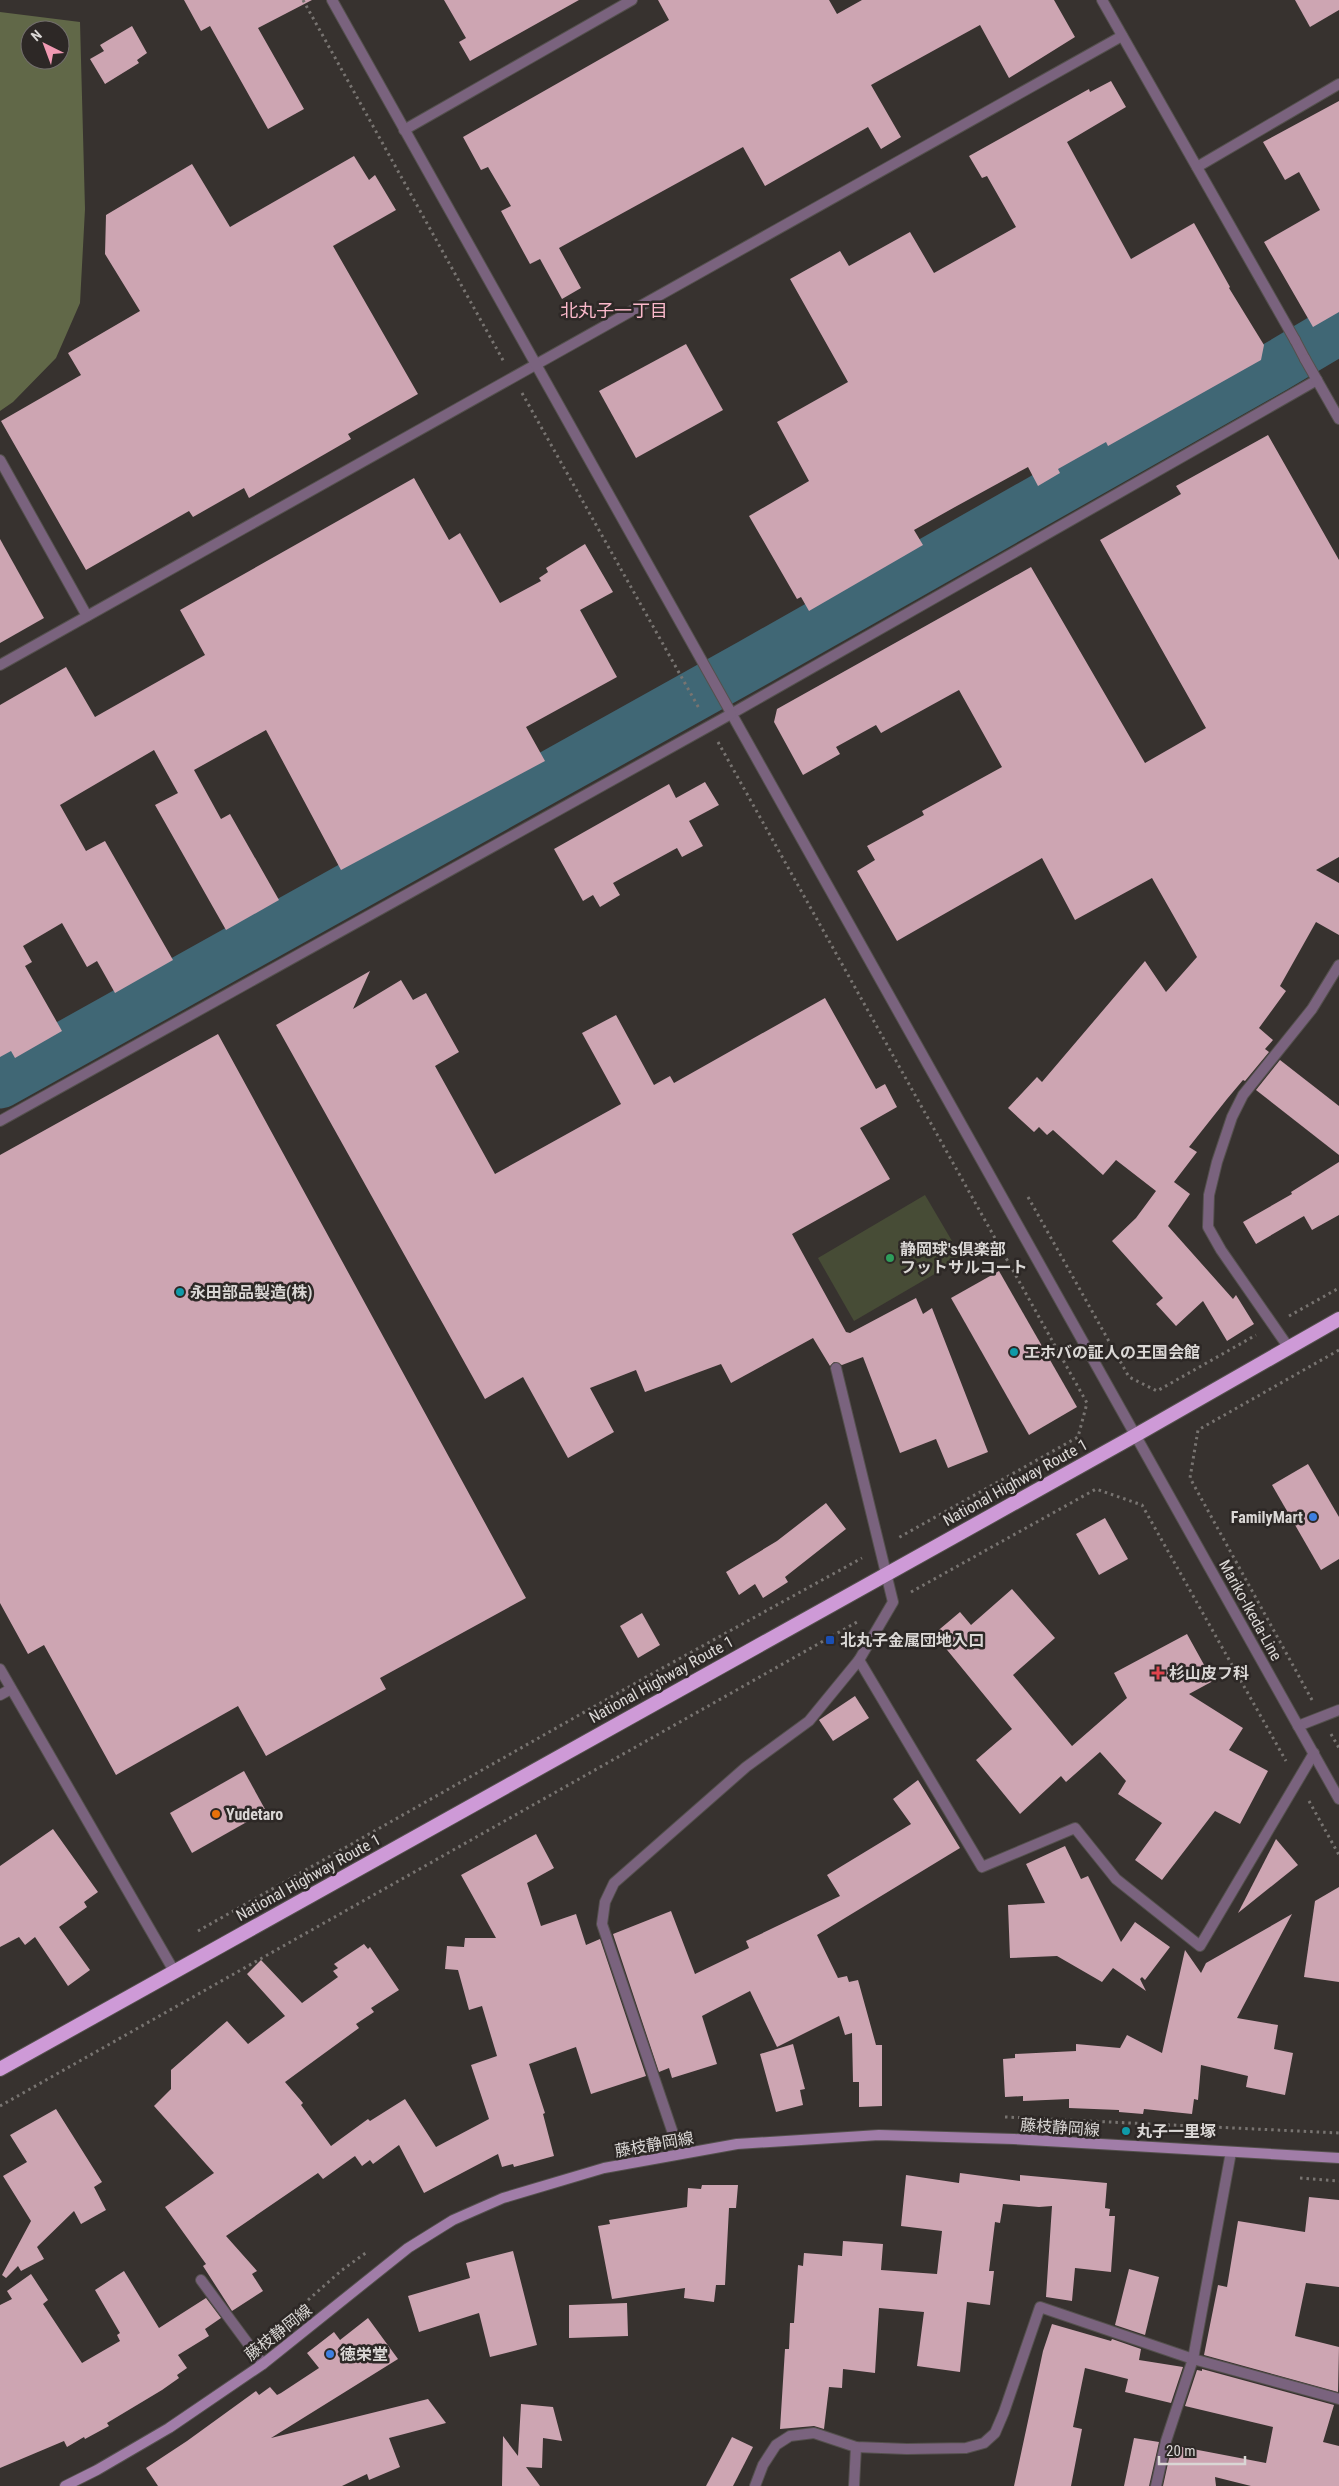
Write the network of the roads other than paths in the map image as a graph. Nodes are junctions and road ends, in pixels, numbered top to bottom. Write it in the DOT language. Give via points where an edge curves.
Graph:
graph roads {
  1 [pos="332,0"];
  2 [pos="632,0"];
  3 [pos="1102,0"];
  4 [pos="1122,36"];
  5 [pos="1339,84"];
  6 [pos="404,130"];
  7 [pos="1197,167"];
  8 [pos="536,365"];
  9 [pos="1317,380"];
  10 [pos="1339,419"];
  11 [pos="0,460"];
  12 [pos="87,616"];
  13 [pos="0,665"];
  14 [pos="731,714"];
  15 [pos="1339,965"];
  16 [pos="0,1121"];
  17 [pos="1339,1319"];
  18 [pos="1289,1348"];
  19 [pos="836,1368"];
  20 [pos="1136,1435"];
  21 [pos="887,1574"];
  22 [pos="859,1660"];
  23 [pos="0,1669"];
  24 [pos="11,1689"];
  25 [pos="0,1695"];
  26 [pos="1339,1710"];
  27 [pos="1298,1726"];
  28 [pos="1314,1753"];
  29 [pos="1339,1798"];
  30 [pos="174,1971"];
  31 [pos="0,2069"];
  32 [pos="1231,2152"];
  33 [pos="680,2154"];
  34 [pos="1339,2158"];
  35 [pos="202,2280"];
  36 [pos="1193,2359"];
  37 [pos="263,2364"];
  38 [pos="1339,2399"];
  39 [pos="856,2447"];
  40 [pos="64,2486"];
  41 [pos="755,2486"];
  42 [pos="854,2486"];
  43 [pos="1156,2486"];
  1 -- 6 [label="street, Mariko-Ikeda-Line"];
  2 -- 6 [label="street"];
  3 -- 4 [label="street"];
  4 -- 7 [label="street"];
  4 -- 8 [label="street"];
  5 -- 7 [label="street"];
  6 -- 8 [label="street, Mariko-Ikeda-Line"];
  7 -- 9 [label="street"];
  8 -- 12 [label="street"];
  8 -- 14 [label="street, Mariko-Ikeda-Line"];
  9 -- 10 [label="street"];
  9 -- 14 [label="street"];
  11 -- 12 [label="street"];
  12 -- 13 [label="street"];
  14 -- 16 [label="street"];
  14 -- 20 [label="street, Mariko-Ikeda-Line"];
  15 -- 18 [label="street" via="1312,1009 1243,1095 1216,1162 1209,1195 1208,1227"];
  17 -- 18 [label="highway, National Highway Route 1"];
  18 -- 20 [label="highway, National Highway Route 1"];
  19 -- 21 [label="street"];
  20 -- 21 [label="highway, National Highway Route 1"];
  20 -- 27 [label="street, Mariko-Ikeda-Line"];
  21 -- 22 [label="street" via="893,1602"];
  21 -- 30 [label="highway, National Highway Route 1"];
  22 -- 28 [label="street" via="982,1867 1075,1828 1116,1879 1200,1946"];
  22 -- 33 [label="street" via="809,1721 746,1767 614,1883 605,1902 602,1924"];
  23 -- 24 [label="street"];
  24 -- 25 [label="street"];
  24 -- 30 [label="street"];
  26 -- 27 [label="street"];
  27 -- 28 [label="street, Mariko-Ikeda-Line"];
  28 -- 29 [label="street, Mariko-Ikeda-Line"];
  30 -- 31 [label="highway, National Highway Route 1"];
  32 -- 33 [label="main road, 藤枝静岡線" via="1014,2139 879,2135 737,2144"];
  32 -- 34 [label="main road, 藤枝静岡線"];
  32 -- 36 [label="street"];
  33 -- 37 [label="main road, 藤枝静岡線" via="595,2171 503,2198 453,2220 408,2248"];
  35 -- 37 [label="street"];
  36 -- 38 [label="street"];
  36 -- 39 [label="street" via="1040,2307 1004,2412 995,2433 984,2443 966,2448"];
  36 -- 43 [label="street" via="1166,2441"];
  37 -- 40 [label="main road, 藤枝静岡線" via="169,2428"];
  39 -- 41 [label="street" via="814,2433 790,2436 776,2445"];
  39 -- 42 [label="street"];
}
